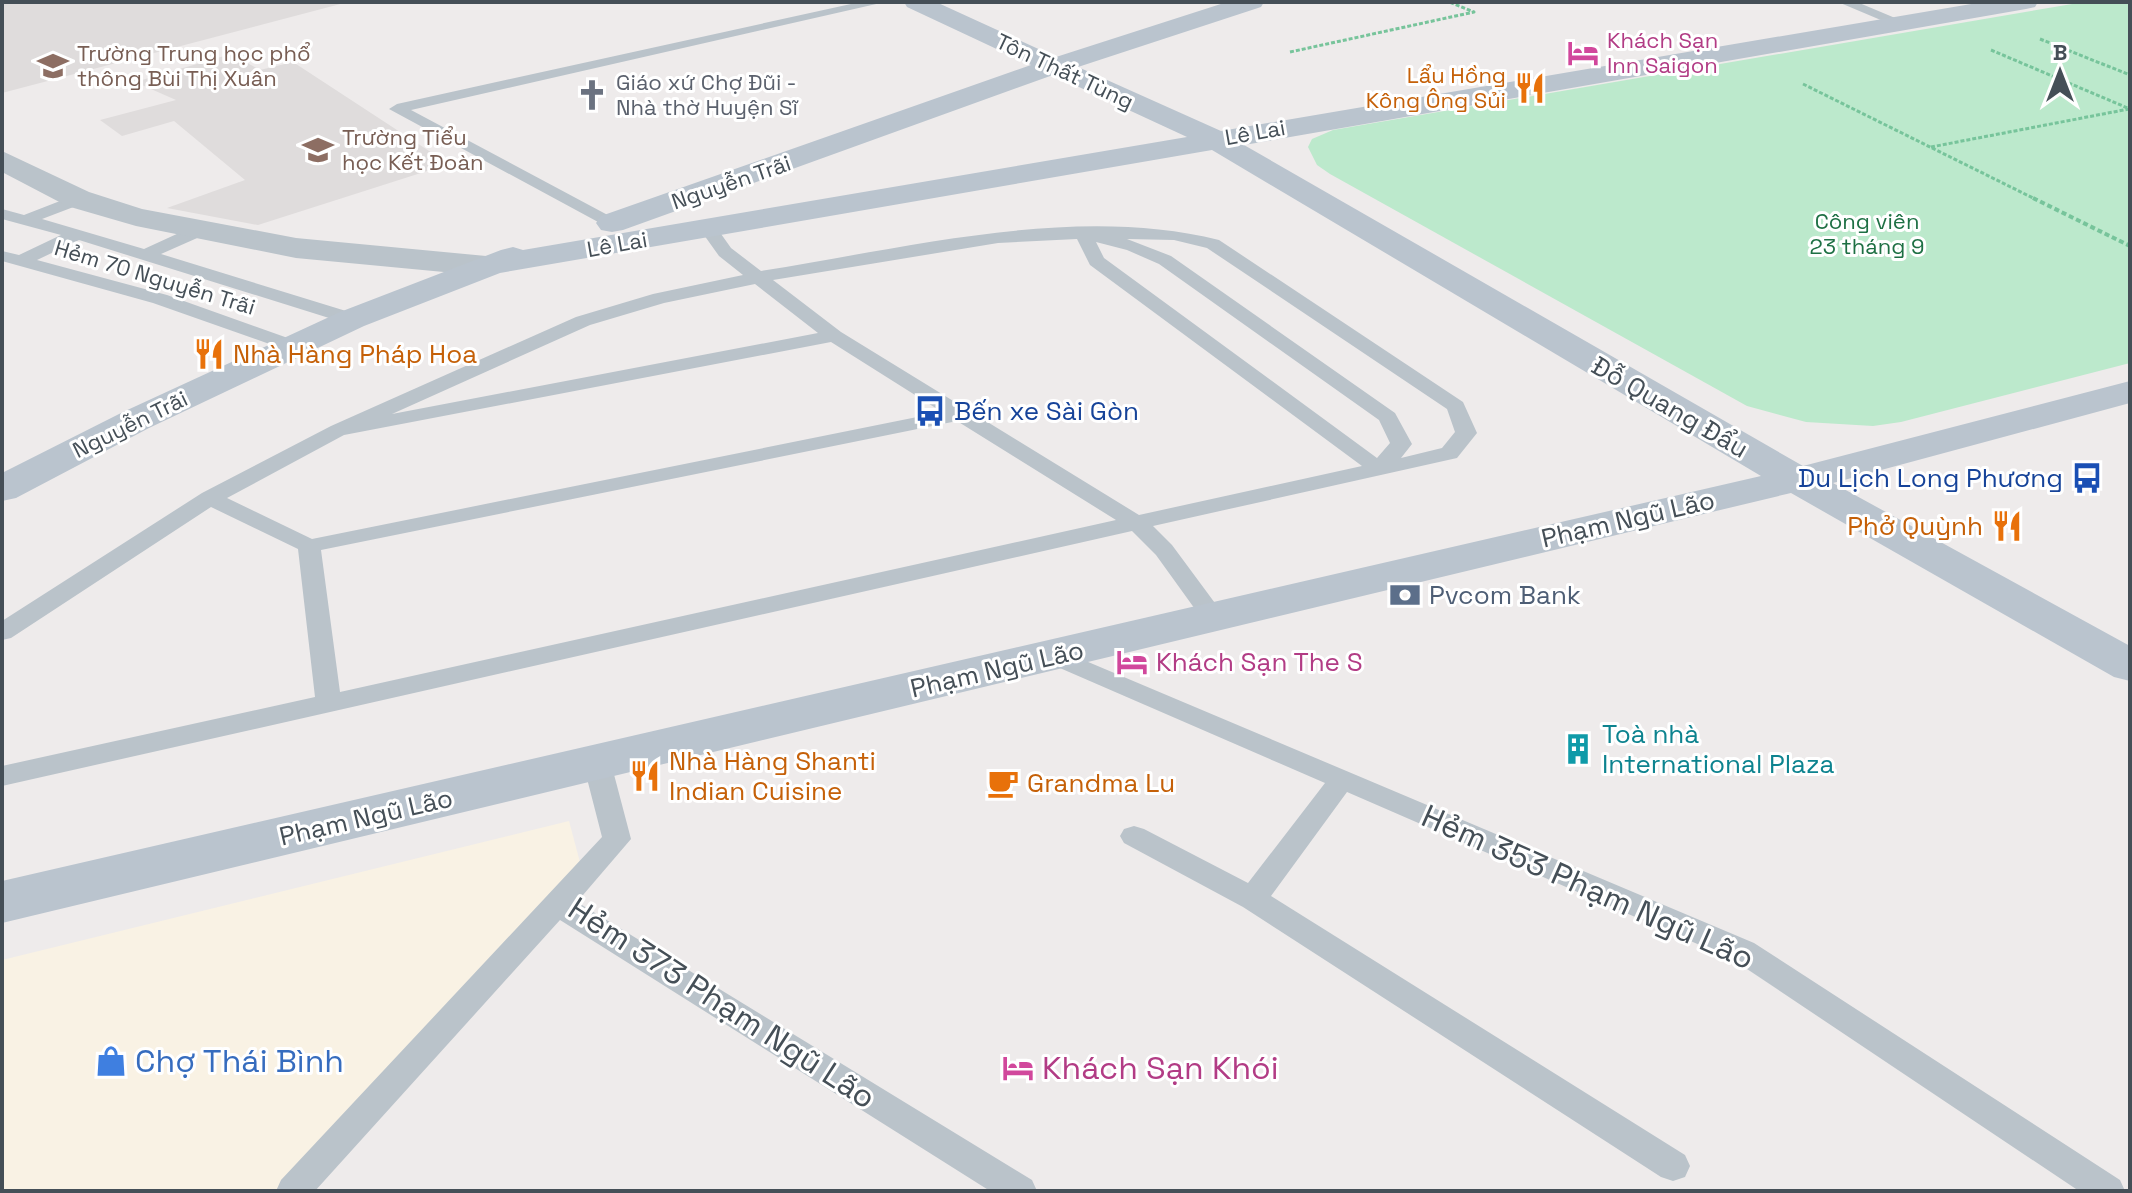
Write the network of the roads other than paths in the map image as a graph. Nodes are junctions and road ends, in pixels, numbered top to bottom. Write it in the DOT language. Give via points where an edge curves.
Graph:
graph roads {
  1 [pos="878,2"];
  2 [pos="916,2"];
  3 [pos="1252,2"];
  4 [pos="1845,2"];
  5 [pos="2026,2"];
  6 [pos="1910,22"];
  7 [pos="1053,66"];
  8 [pos="1214,139"];
  9 [pos="813,154"];
  10 [pos="3,161"];
  11 [pos="78,199"];
  12 [pos="867,201"];
  13 [pos="2,214"];
  14 [pos="26,220"];
  15 [pos="611,224"];
  16 [pos="708,228"];
  17 [pos="198,231"];
  18 [pos="1083,233"];
  19 [pos="78,234"];
  20 [pos="144,255"];
  21 [pos="11,259"];
  22 [pos="486,266"];
  23 [pos="760,277"];
  24 [pos="352,319"];
  25 [pos="834,336"];
  26 [pos="292,346"];
  27 [pos="2130,392"];
  28 [pos="962,414"];
  29 [pos="338,430"];
  30 [pos="1379,469"];
  31 [pos="1796,480"];
  32 [pos="2,489"];
  33 [pos="210,498"];
  34 [pos="1136,523"];
  35 [pos="309,546"];
  36 [pos="1214,618"];
  37 [pos="2,632"];
  38 [pos="1055,656"];
  39 [pos="2130,666"];
  40 [pos="329,703"];
  41 [pos="597,763"];
  42 [pos="2,776"];
  43 [pos="1342,779"];
  44 [pos="1134,836"];
  45 [pos="1253,899"];
  46 [pos="2,902"];
  47 [pos="557,904"];
  48 [pos="1673,1166"];
  49 [pos="293,1191"];
  50 [pos="1020,1191"];
  51 [pos="2108,1191"];
  1 -- 15 [label="lane" via="397,109"];
  2 -- 7 [label="main road, Tôn Thất Tùng"];
  3 -- 7 [label="main road, Nguyễn Trãi"];
  4 -- 6 [label="lane"];
  5 -- 6 [label="main road, Lê Lai"];
  6 -- 8 [label="main road, Lê Lai"];
  7 -- 8 [label="main road, Tôn Thất Tùng"];
  7 -- 9 [label="main road, Nguyễn Trãi"];
  8 -- 12 [label="main road, Lê Lai"];
  8 -- 31 [label="main road, Ðỗ Quang Ðẩu"];
  9 -- 12 [label="main road" via="794,171 794,186 820,199"];
  9 -- 15 [label="main road, Nguyễn Trãi"];
  10 -- 11 [label="street"];
  11 -- 14 [label="lane"];
  11 -- 17 [label="street"];
  12 -- 16 [label="main road, Lê Lai"];
  13 -- 14 [label="lane"];
  14 -- 19 [label="lane"];
  15 -- 22 [label="main road, Nguyễn Trãi"];
  16 -- 22 [label="main road, Lê Lai"];
  16 -- 23 [label="lane" via="725,252"];
  17 -- 20 [label="lane"];
  17 -- 22 [label="street" via="296,248"];
  18 -- 23 [label="lane" via="984,240"];
  18 -- 30 [label="lane" via="1096,261"];
  18 -- 30 [label="lane" via="1165,260 1388,417 1401,444"];
  18 -- 30 [label="lane" via="1174,235 1213,244 1456,406 1466,433 1449,453"];
  19 -- 20 [label="lane"];
  19 -- 21 [label="lane"];
  20 -- 24 [label="lane"];
  21 -- 26 [label="lane, Hẻm 70 Nguyễn Trãi" via="160,299"];
  22 -- 24 [label="main road, Nguyễn Trãi"];
  23 -- 25 [label="lane"];
  23 -- 29 [label="lane" via="583,321"];
  24 -- 26 [label="main road, Nguyễn Trãi"];
  25 -- 28 [label="lane"];
  25 -- 29 [label="lane"];
  26 -- 32 [label="main road, Nguyễn Trãi"];
  27 -- 31 [label="main road, Phạm Ngũ Lão"];
  28 -- 34 [label="lane"];
  28 -- 35 [label="lane"];
  29 -- 33 [label="lane"];
  30 -- 34 [label="lane"];
  31 -- 36 [label="main road, Phạm Ngũ Lão"];
  31 -- 39 [label="main road, Ðỗ Quang Ðẩu"];
  33 -- 35 [label="lane"];
  33 -- 37 [label="lane"];
  34 -- 36 [label="lane" via="1164,550"];
  34 -- 40 [label="lane"];
  35 -- 40 [label="lane"];
  36 -- 38 [label="main road, Phạm Ngũ Lão"];
  38 -- 41 [label="main road, Phạm Ngũ Lão"];
  38 -- 43 [label="lane, Hẻm 353 Phạm Ngũ Lão"];
  40 -- 42 [label="lane"];
  41 -- 46 [label="main road, Phạm Ngũ Lão"];
  41 -- 47 [label="lane, Hẻm 373 Phạm Ngũ Lão" via="617,839"];
  43 -- 45 [label="lane"];
  43 -- 51 [label="lane, Hẻm 353 Phạm Ngũ Lão" via="1743,951"];
  44 -- 45 [label="lane"];
  45 -- 48 [label="lane"];
  47 -- 49 [label="lane"];
  47 -- 50 [label="lane, Hẻm 373 Phạm Ngũ Lão"];
}
